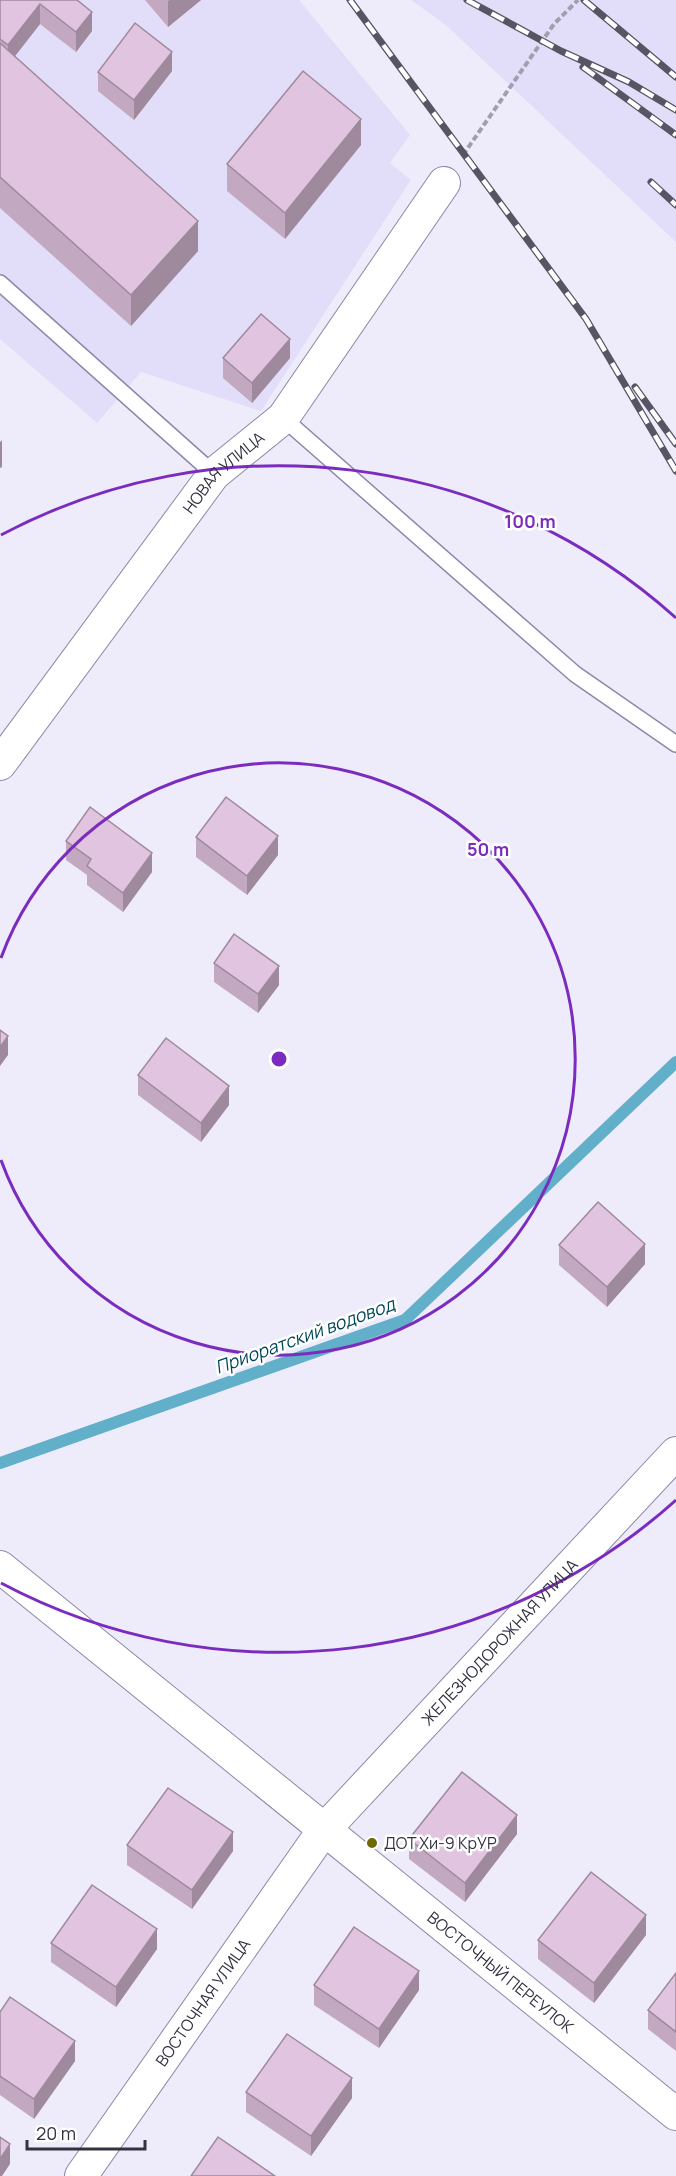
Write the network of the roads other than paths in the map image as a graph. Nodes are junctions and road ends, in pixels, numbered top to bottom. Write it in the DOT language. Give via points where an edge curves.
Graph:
graph roads {
  1 [pos="444,183"];
  2 [pos="0,283"];
  3 [pos="283,418"];
  4 [pos="213,474"];
  5 [pos="676,744"];
  6 [pos="0,764"];
  7 [pos="676,1453"];
  8 [pos="0,1567"];
  9 [pos="323,1831"];
  10 [pos="676,2114"];
  11 [pos="81,2176"];
  1 -- 3 [label="street, НОВАЯ УЛИЦА"];
  2 -- 4 [label="lane"];
  3 -- 4 [label="street, НОВАЯ УЛИЦА"];
  3 -- 5 [label="lane" via="575,674"];
  4 -- 6 [label="street, НОВАЯ УЛИЦА"];
  7 -- 9 [label="street, ЖЕЛЕЗНОДОРОЖНАЯ УЛИЦА"];
  8 -- 9 [label="street, ВОСТОЧНЫЙ ПЕРЕУЛОК"];
  9 -- 10 [label="street, ВОСТОЧНЫЙ ПЕРЕУЛОК"];
  9 -- 11 [label="street, ВОСТОЧНАЯ УЛИЦА"];
}
